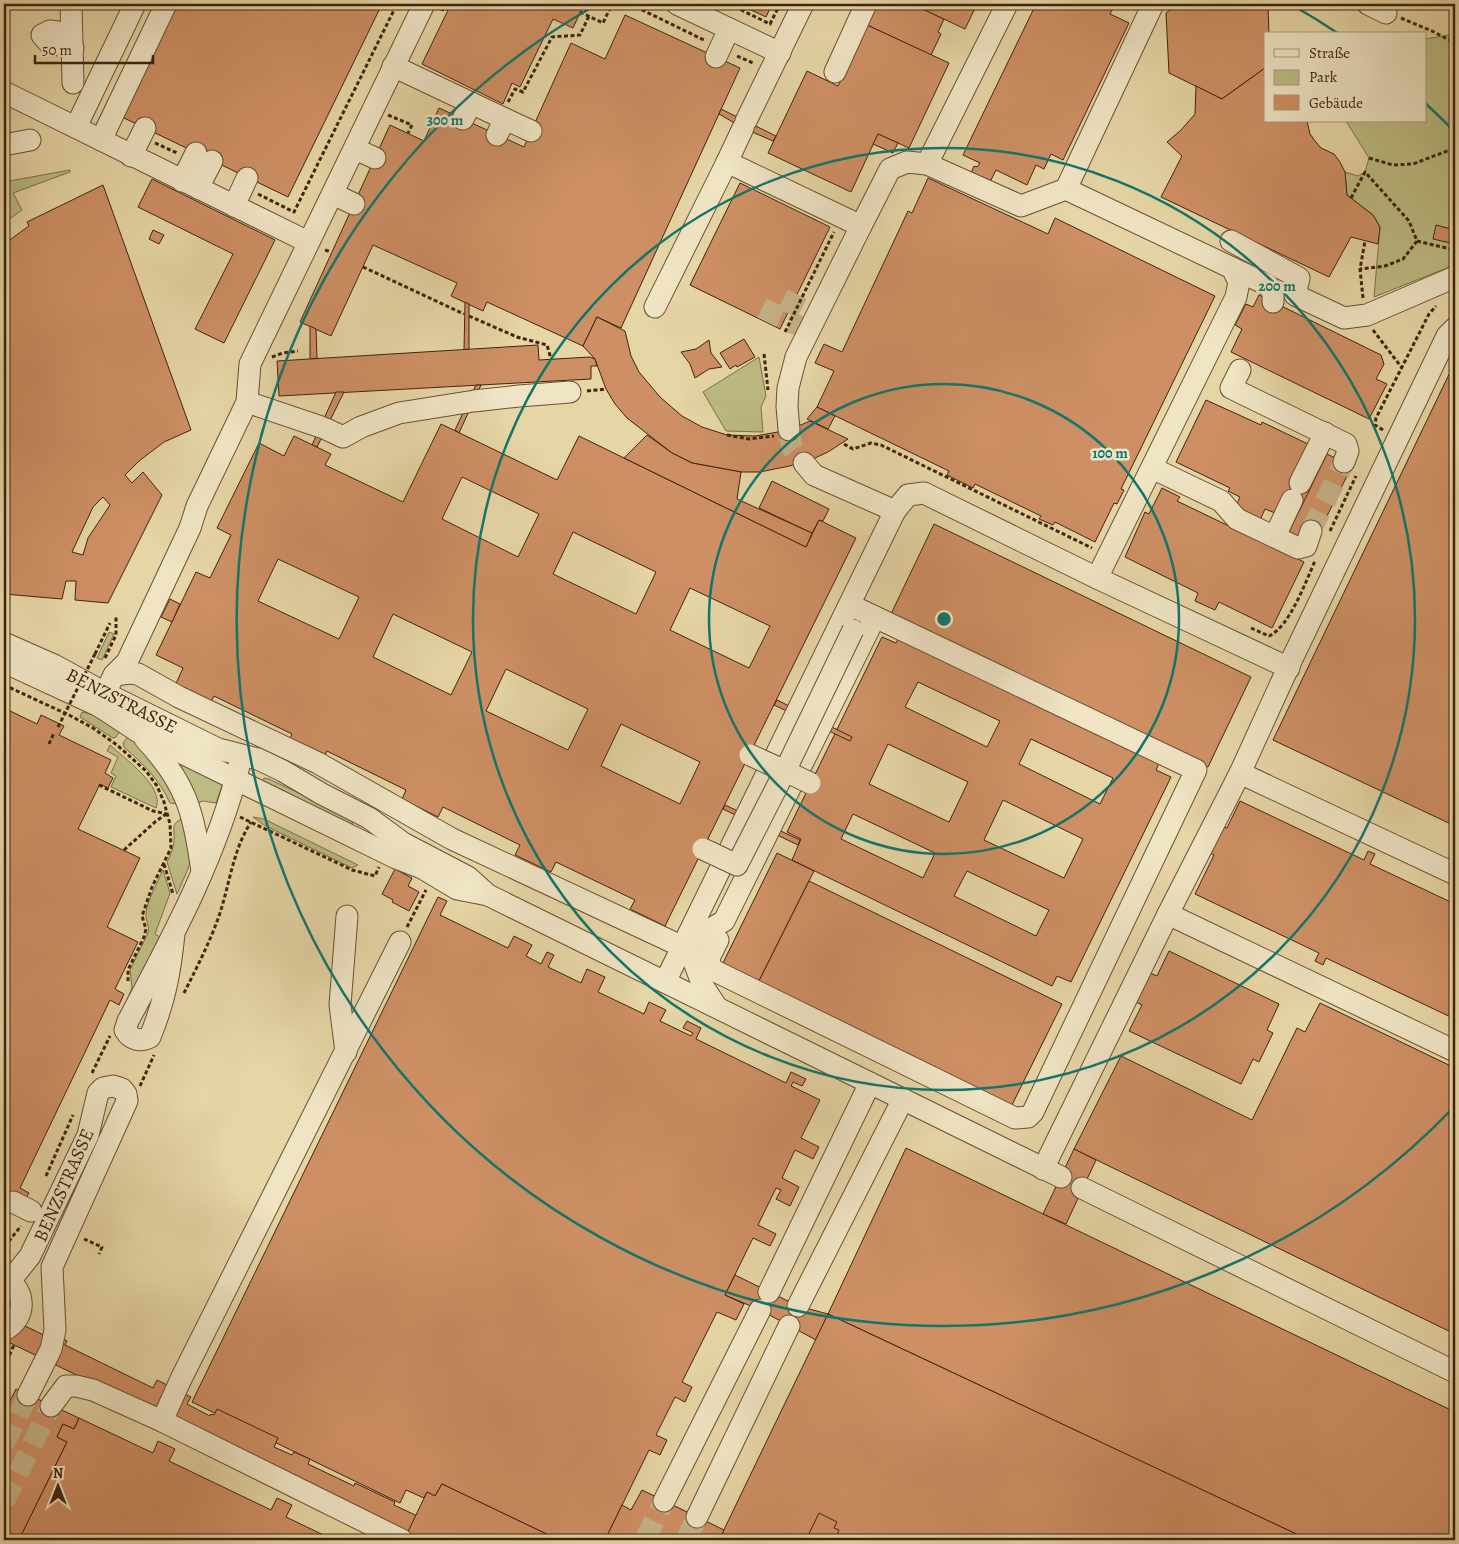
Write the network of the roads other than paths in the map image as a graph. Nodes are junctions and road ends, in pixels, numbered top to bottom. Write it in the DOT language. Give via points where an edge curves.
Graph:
graph roads {
  1 [pos="71,4"];
  2 [pos="135,4"];
  3 [pos="166,4"];
  4 [pos="677,4"];
  5 [pos="803,4"];
  6 [pos="866,4"];
  7 [pos="1008,4"];
  8 [pos="1153,4"];
  9 [pos="432,8"];
  10 [pos="780,53"];
  11 [pos="393,66"];
  12 [pos="835,72"];
  13 [pos="73,83"];
  14 [pos="4,92"];
  15 [pos="76,127"];
  16 [pos="531,131"];
  17 [pos="143,132"];
  18 [pos="30,140"];
  19 [pos="101,140"];
  20 [pos="4,144"];
  21 [pos="355,149"];
  22 [pos="132,156"];
  23 [pos="200,158"];
  24 [pos="375,158"];
  25 [pos="727,162"];
  26 [pos="927,164"];
  27 [pos="245,182"];
  28 [pos="190,185"];
  29 [pos="1066,189"];
  30 [pos="333,194"];
  31 [pos="354,204"];
  32 [pos="234,206"];
  33 [pos="861,226"];
  34 [pos="1231,241"];
  35 [pos="308,242"];
  36 [pos="1232,268"];
  37 [pos="1455,277"];
  38 [pos="1273,302"];
  39 [pos="655,307"];
  40 [pos="1455,328"];
  41 [pos="1240,370"];
  42 [pos="570,392"];
  43 [pos="247,402"];
  44 [pos="782,433"];
  45 [pos="1325,433"];
  46 [pos="804,463"];
  47 [pos="1152,468"];
  48 [pos="1351,468"];
  49 [pos="895,511"];
  50 [pos="1320,532"];
  51 [pos="1275,536"];
  52 [pos="1098,578"];
  53 [pos="860,616"];
  54 [pos="4,643"];
  55 [pos="4,662"];
  56 [pos="1289,668"];
  57 [pos="104,680"];
  58 [pos="137,731"];
  59 [pos="242,755"];
  60 [pos="750,755"];
  61 [pos="785,771"];
  62 [pos="1240,773"];
  63 [pos="236,780"];
  64 [pos="810,783"];
  65 [pos="703,849"];
  66 [pos="424,862"];
  67 [pos="202,871"];
  68 [pos="1455,874"];
  69 [pos="488,895"];
  70 [pos="1168,914"];
  71 [pos="347,916"];
  72 [pos="706,932"];
  73 [pos="174,934"];
  74 [pos="400,942"];
  75 [pos="681,947"];
  76 [pos="665,982"];
  77 [pos="716,1006"];
  78 [pos="1455,1051"];
  79 [pos="346,1052"];
  80 [pos="870,1083"];
  81 [pos="902,1099"];
  82 [pos="1082,1188"];
  83 [pos="7,1279"];
  84 [pos="798,1306"];
  85 [pos="789,1326"];
  86 [pos="4,1330"];
  87 [pos="1455,1372"];
  88 [pos="28,1395"];
  89 [pos="51,1406"];
  90 [pos="162,1422"];
  91 [pos="664,1501"];
  92 [pos="697,1517"];
  93 [pos="402,1540"];
  1 -- 13 [label="street"];
  2 -- 15 [label="street"];
  3 -- 19 [label="street"];
  4 -- 10 [label="street" via="722,45"];
  5 -- 10 [label="street"];
  6 -- 12 [label="street"];
  7 -- 26 [label="street"];
  8 -- 29 [label="street"];
  9 -- 11 [label="street"];
  10 -- 25 [label="street"];
  11 -- 16 [label="street" via="467,111"];
  11 -- 21 [label="street"];
  14 -- 15 [label="street"];
  15 -- 19 [label="street"];
  17 -- 22 [label="street"];
  18 -- 20 [label="street"];
  19 -- 22 [label="street"];
  21 -- 24 [label="street"];
  21 -- 30 [label="street"];
  22 -- 28 [label="street"];
  23 -- 28 [label="street"];
  25 -- 33 [label="street"];
  25 -- 39 [label="street"];
  26 -- 29 [label="street" via="1021,206"];
  26 -- 33 [label="street" via="907,162 890,169"];
  27 -- 32 [label="street"];
  28 -- 32 [label="street"];
  29 -- 36 [label="street"];
  30 -- 31 [label="street"];
  30 -- 35 [label="street"];
  32 -- 35 [label="street"];
  33 -- 44 [label="street" via="799,330"];
  34 -- 37 [label="street" via="1299,278 1295,294 1344,318 1367,315"];
  35 -- 43 [label="street" via="250,364"];
  36 -- 38 [label="street" via="1268,285 1273,293"];
  36 -- 47 [label="street" via="1239,282 1236,297"];
  40 -- 56 [label="street" via="1447,336"];
  41 -- 45 [label="street" via="1231,388"];
  42 -- 43 [label="street" via="398,413 343,437"];
  43 -- 57 [label="street" via="197,506 181,524 129,624 127,662"];
  45 -- 48 [label="street" via="1346,444"];
  45 -- 51 [label="street"];
  46 -- 49 [label="street" via="814,475"];
  47 -- 51 [label="street" via="1221,501 1237,519"];
  47 -- 52 [label="street"];
  49 -- 52 [label="street" via="908,495 924,493"];
  49 -- 53 [label="street"];
  50 -- 51 [label="street" via="1306,546 1298,548"];
  52 -- 56 [label="street"];
  53 -- 61 [label="street, bridge"];
  53 -- 72 [label="street" via="724,921"];
  53 -- 72 [label="street" via="1196,770 1032,1112 1028,1117 1015,1118 711,968 709,958 718,940"];
  53 -- 75 [label="street"];
  54 -- 57 [label="street, BENZSTRASSE" via="54,665"];
  55 -- 57 [label="street, BENZSTRASSE"];
  56 -- 62 [label="street"];
  57 -- 58 [label="street, BENZSTRASSE"];
  57 -- 59 [label="street, BENZSTRASSE" via="218,749"];
  57 -- 75 [label="street" via="138,674 318,763 452,839"];
  58 -- 63 [label="street, BENZSTRASSE"];
  58 -- 67 [label="street, BENZSTRASSE" via="179,782 191,810"];
  59 -- 63 [label="street"];
  59 -- 66 [label="street, BENZSTRASSE" via="283,771 369,818"];
  60 -- 61 [label="street, bridge"];
  61 -- 64 [label="street, bridge"];
  61 -- 65 [label="street, bridge" via="737,865"];
  62 -- 68 [label="street"];
  62 -- 70 [label="street"];
  63 -- 66 [label="street, BENZSTRASSE" via="304,811 389,859"];
  63 -- 67 [label="street"];
  66 -- 69 [label="street" via="457,889"];
  67 -- 73 [label="street"];
  69 -- 75 [label="street" via="499,874 645,945"];
  69 -- 76 [label="street"];
  70 -- 78 [label="street"];
  70 -- 81 [label="street" via="1052,1173"];
  71 -- 79 [label="street" via="340,1005"];
  72 -- 75 [label="street"];
  74 -- 79 [label="street"];
  75 -- 76 [label="street"];
  75 -- 77 [label="street"];
  76 -- 77 [label="street"];
  77 -- 80 [label="street"];
  79 -- 90 [label="street" via="181,1378"];
  80 -- 81 [label="street"];
  80 -- 91 [label="street"];
  81 -- 84 [label="street"];
  82 -- 87 [label="street"];
  83 -- 86 [label="street" via="16,1287 22,1304 16,1321"];
  83 -- 88 [label="street, BENZSTRASSE" via="30,1256 88,1135 98,1093 113,1086 122,1089 127,1101 52,1267 55,1330 51,1349"];
  85 -- 92 [label="street"];
  89 -- 90 [label="street" via="66,1386 76,1386 93,1390"];
  90 -- 93 [label="street"];
}
